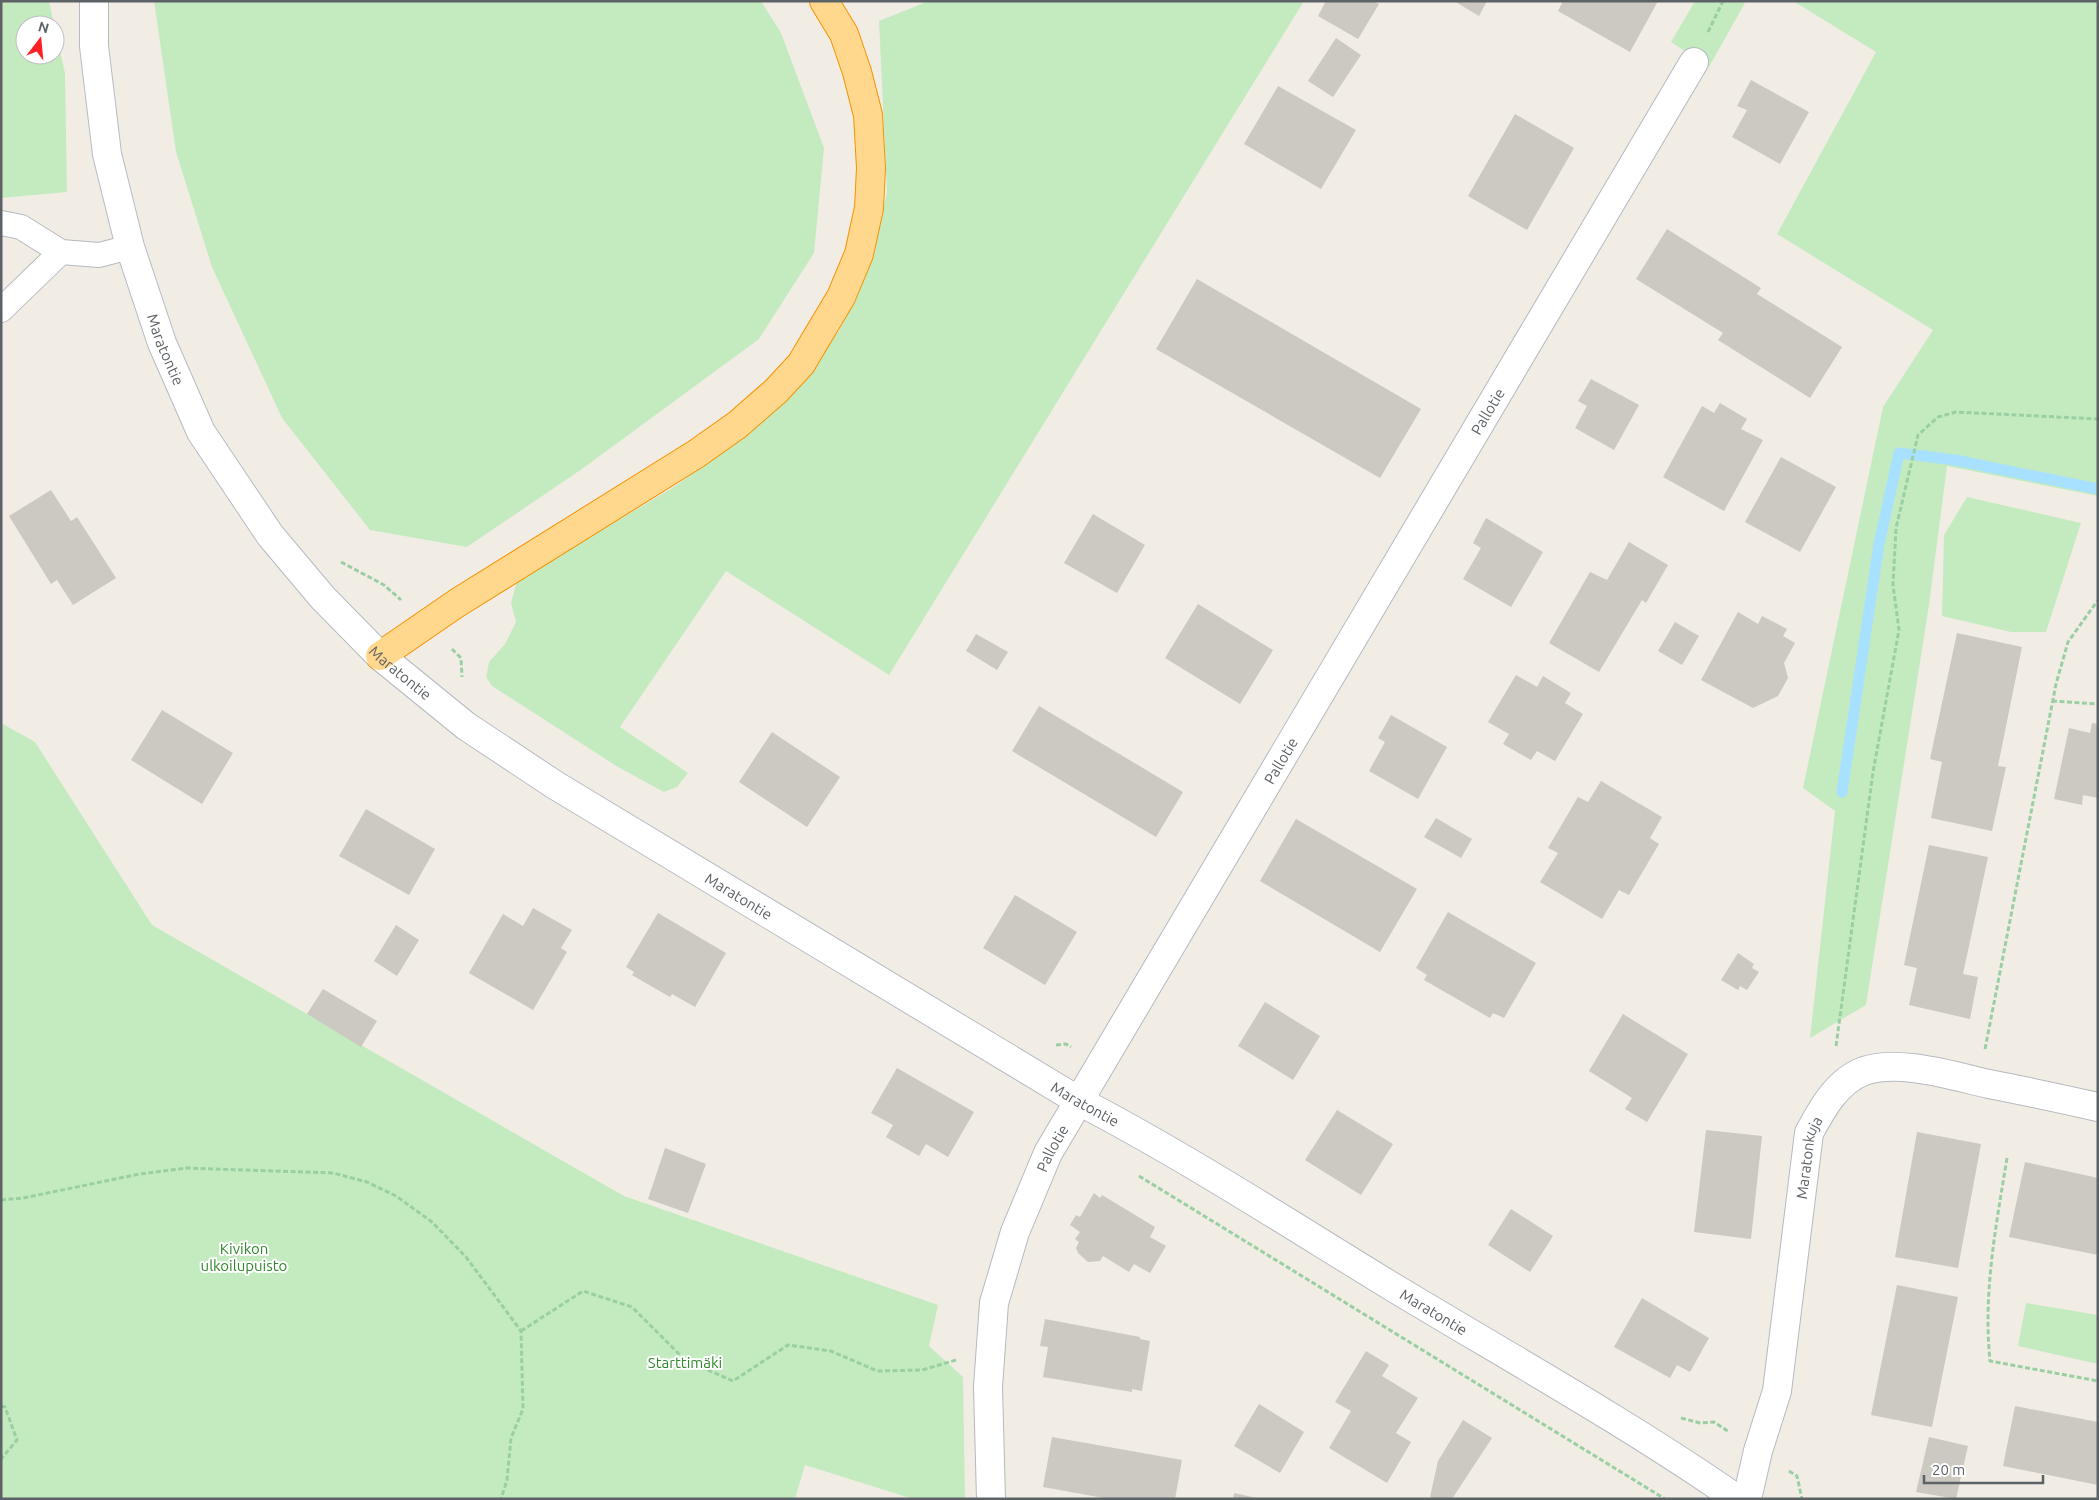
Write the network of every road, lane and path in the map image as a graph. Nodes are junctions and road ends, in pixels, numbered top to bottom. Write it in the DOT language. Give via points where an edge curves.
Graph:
graph roads {
  1 [pos="94,1"];
  2 [pos="824,1"];
  3 [pos="1694,62"];
  4 [pos="1,223"];
  5 [pos="130,247"];
  6 [pos="61,252"];
  7 [pos="1,310"];
  8 [pos="2098,420"];
  9 [pos="336,557"];
  10 [pos="384,585"];
  11 [pos="2098,600"];
  12 [pos="380,656"];
  13 [pos="2052,701"];
  14 [pos="2098,704"];
  15 [pos="1846,1082"];
  16 [pos="1979,1082"];
  17 [pos="1079,1101"];
  18 [pos="2098,1107"];
  19 [pos="2007,1158"];
  20 [pos="1131,1172"];
  21 [pos="1,1200"];
  22 [pos="521,1331"];
  23 [pos="989,1351"];
  24 [pos="2098,1381"];
  25 [pos="1,1406"];
  26 [pos="1,1459"];
  27 [pos="1797,1476"];
  28 [pos="501,1499"];
  29 [pos="991,1499"];
  30 [pos="1665,1499"];
  31 [pos="1737,1499"];
  32 [pos="1747,1499"];
  33 [pos="1802,1499"];
  1 -- 5 [label="street, Maratontie" via="94,46 107,154"];
  2 -- 12 [label="highway" via="844,34 868,115 869,208 859,254 841,297 802,364 737,425 696,454 457,603"];
  3 -- 17 [label="street, Pallotie"];
  4 -- 6 [label="lane" via="21,227"];
  5 -- 6 [label="lane" via="99,255"];
  5 -- 12 [label="street, Maratontie" via="162,343 201,432 270,535 322,598"];
  6 -- 7 [label="lane"];
  8 -- 15 [label="path" via="1956,412 1938,417 1918,435 1896,528 1892,585 1899,630 1873,772 1835,1044"];
  9 -- 10 [label="path"];
  11 -- 13 [label="path" via="2068,642"];
  12 -- 17 [label="street, Maratontie" via="466,726 554,785"];
  13 -- 14 [label="path"];
  13 -- 16 [label="path"];
  15 -- 16 [label="street, Maratonkuja" via="1862,1072 1880,1067 1918,1069"];
  15 -- 32 [label="street, Maratonkuja" via="1824,1104 1809,1133 1777,1391"];
  16 -- 18 [label="street, Maratonkuja"];
  17 -- 23 [label="street, Pallotie" via="1048,1153 1015,1232 994,1303"];
  17 -- 31 [label="street, Maratontie" via="1142,1134 1320,1241 1678,1458"];
  19 -- 24 [label="path" via="1989,1272 1987,1326 1990,1360"];
  20 -- 30 [label="path"];
  21 -- 22 [label="path" via="187,1168 333,1173 367,1182 396,1196 432,1222 466,1257"];
  22 -- 23 [label="path" via="583,1291 632,1307 685,1360 733,1381 788,1345 831,1351 877,1371 922,1370"];
  22 -- 28 [label="path" via="523,1409 511,1438"];
  23 -- 29 [label="street, Pallotie"];
  25 -- 26 [label="path" via="5,1407 17,1440"];
  27 -- 33 [label="path"];
}
